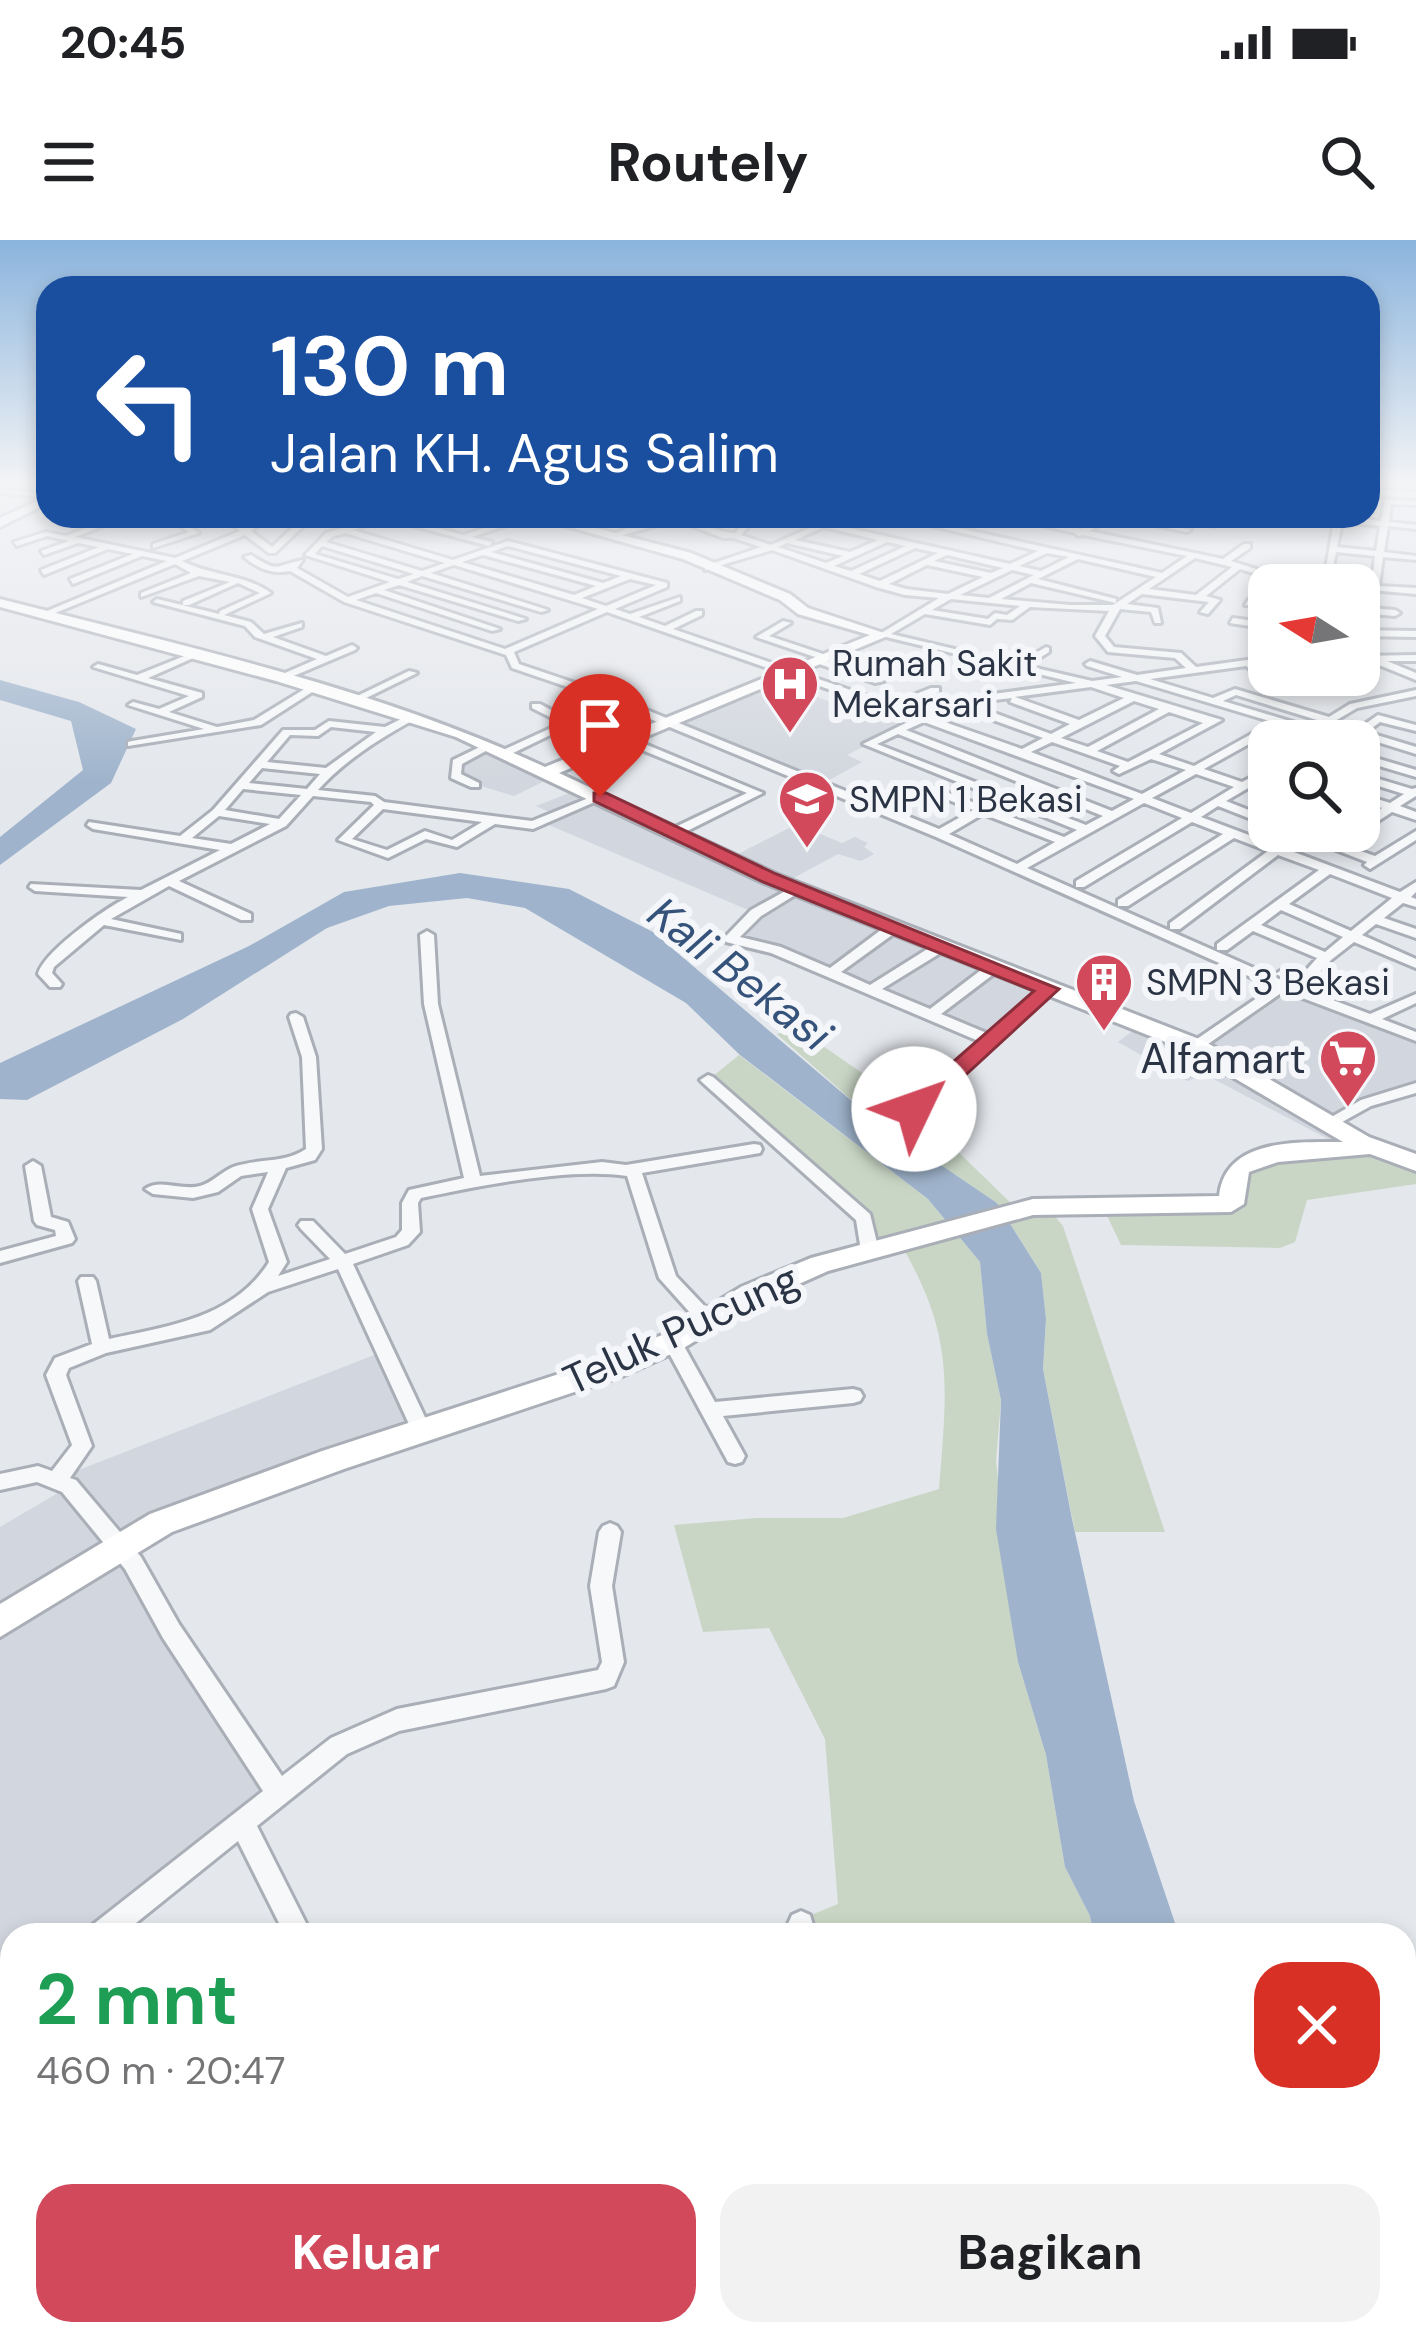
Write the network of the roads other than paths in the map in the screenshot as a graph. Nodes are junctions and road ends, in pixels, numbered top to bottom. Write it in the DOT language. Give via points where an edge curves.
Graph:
graph roads {
  1 [pos="117,584"];
  2 [pos="170,584"];
  3 [pos="230,584"];
  4 [pos="245,584"];
  5 [pos="319,584"];
  6 [pos="392,584"];
  7 [pos="405,584"];
  8 [pos="460,584"];
  9 [pos="528,584"];
  10 [pos="599,584"];
  11 [pos="608,584"];
  12 [pos="658,584"];
  13 [pos="751,584"];
  14 [pos="975,584"];
  15 [pos="1022,584"];
  16 [pos="1047,584"];
  17 [pos="1100,584"];
  18 [pos="1151,584"];
  19 [pos="1215,584"];
  20 [pos="1375,584"];
  21 [pos="879,585"];
  22 [pos="194,586"];
  23 [pos="604,586"];
  24 [pos="1062,588"];
  25 [pos="375,590"];
  26 [pos="1416,591"];
  27 [pos="1139,592"];
  28 [pos="144,595"];
  29 [pos="1090,595"];
  30 [pos="1199,597"];
  31 [pos="574,598"];
  32 [pos="676,599"];
  33 [pos="944,599"];
  34 [pos="347,600"];
  35 [pos="987,602"];
  36 [pos="0,603"];
  37 [pos="186,603"];
  38 [pos="1119,606"];
  39 [pos="1070,608"];
  40 [pos="608,609"];
  41 [pos="1030,609"];
  42 [pos="544,610"];
  43 [pos="1205,612"];
  44 [pos="1380,612"];
  45 [pos="699,613"];
  46 [pos="1395,613"];
  47 [pos="223,614"];
  48 [pos="919,615"];
  49 [pos="40,616"];
  50 [pos="631,617"];
  51 [pos="520,619"];
  52 [pos="1158,621"];
  53 [pos="1233,621"];
  54 [pos="787,623"];
  55 [pos="1248,623"];
  56 [pos="298,625"];
  57 [pos="495,629"];
  58 [pos="666,629"];
  59 [pos="1002,634"];
  60 [pos="1416,634"];
  61 [pos="883,635"];
  62 [pos="1380,635"];
  63 [pos="265,637"];
  64 [pos="469,640"];
  65 [pos="352,647"];
  66 [pos="1046,650"];
  67 [pos="509,651"];
  68 [pos="195,655"];
  69 [pos="323,658"];
  70 [pos="1416,658"];
  71 [pos="822,659"];
  72 [pos="1380,659"];
  73 [pos="1248,663"];
  74 [pos="1090,664"];
  75 [pos="1380,664"];
  76 [pos="98,667"];
  77 [pos="1019,668"];
  78 [pos="1194,671"];
  79 [pos="790,672"];
  80 [pos="412,673"];
  81 [pos="141,677"];
  82 [pos="1133,677"];
  83 [pos="1416,677"];
  84 [pos="281,678"];
  85 [pos="879,681"];
  86 [pos="1092,683"];
  87 [pos="314,687"];
  88 [pos="935,690"];
  89 [pos="1051,692"];
  90 [pos="1416,693"];
  91 [pos="1133,697"];
  92 [pos="1009,698"];
  93 [pos="356,699"];
  94 [pos="1076,699"];
  95 [pos="1215,701"];
  96 [pos="956,704"];
  97 [pos="1092,704"];
  98 [pos="133,705"];
  99 [pos="536,706"];
  100 [pos="892,707"];
  101 [pos="1168,708"];
  102 [pos="1236,708"];
  103 [pos="1108,710"];
  104 [pos="163,711"];
  105 [pos="411,717"];
  106 [pos="920,717"];
  107 [pos="266,719"];
  108 [pos="1275,720"];
  109 [pos="665,722"];
  110 [pos="1213,723"];
  111 [pos="1079,724"];
  112 [pos="1414,726"];
  113 [pos="218,730"];
  114 [pos="385,730"];
  115 [pos="896,730"];
  116 [pos="287,732"];
  117 [pos="1052,738"];
  118 [pos="624,739"];
  119 [pos="1248,740"];
  120 [pos="314,741"];
  121 [pos="330,743"];
  122 [pos="132,744"];
  123 [pos="346,744"];
  124 [pos="362,746"];
  125 [pos="498,750"];
  126 [pos="1089,751"];
  127 [pos="1416,751"];
  128 [pos="1023,753"];
  129 [pos="1151,755"];
  130 [pos="1380,763"];
  131 [pos="257,764"];
  132 [pos="1129,766"];
  133 [pos="992,768"];
  134 [pos="1194,770"];
  135 [pos="328,772"];
  136 [pos="547,772"];
  137 [pos="1416,774"];
  138 [pos="1100,781"];
  139 [pos="965,782"];
  140 [pos="1380,782"];
  141 [pos="1248,783"];
  142 [pos="475,784"];
  143 [pos="238,785"];
  144 [pos="1243,786"];
  145 [pos="936,791"];
  146 [pos="1414,792"];
  147 [pos="312,794"];
  148 [pos="600,797"];
  149 [pos="1144,799"];
  150 [pos="1217,802"];
  151 [pos="1380,803"];
  152 [pos="380,805"];
  153 [pos="1390,807"];
  154 [pos="982,809"];
  155 [pos="1248,811"];
  156 [pos="217,812"];
  157 [pos="1380,813"];
  158 [pos="1113,816"];
  159 [pos="1416,816"];
  160 [pos="1190,818"];
  161 [pos="493,820"];
  162 [pos="282,823"];
  163 [pos="93,825"];
  164 [pos="1088,830"];
  165 [pos="675,832"];
  166 [pos="940,834"];
  167 [pos="1231,834"];
  168 [pos="1416,835"];
  169 [pos="184,839"];
  170 [pos="1248,841"];
  171 [pos="1065,842"];
  172 [pos="236,849"];
  173 [pos="1274,852"];
  174 [pos="1278,852"];
  175 [pos="1351,852"];
  176 [pos="1376,861"];
  177 [pos="1022,866"];
  178 [pos="1328,870"];
  179 [pos="1352,879"];
  180 [pos="169,881"];
  181 [pos="1080,884"];
  182 [pos="1416,886"];
  183 [pos="35,887"];
  184 [pos="796,889"];
  185 [pos="142,894"];
  186 [pos="1400,897"];
  187 [pos="1124,903"];
  188 [pos="1416,903"];
  189 [pos="1281,905"];
  190 [pos="246,916"];
  191 [pos="100,920"];
  192 [pos="1376,920"];
  193 [pos="1175,926"];
  194 [pos="1252,926"];
  195 [pos="894,927"];
  196 [pos="1416,934"];
  197 [pos="427,935"];
  198 [pos="176,937"];
  199 [pos="1355,937"];
  200 [pos="942,946"];
  201 [pos="1222,947"];
  202 [pos="1326,957"];
  203 [pos="1416,964"];
  204 [pos="994,967"];
  205 [pos="831,973"];
  206 [pos="55,984"];
  207 [pos="1283,986"];
  208 [pos="1048,989"];
  209 [pos="871,990"];
  210 [pos="1416,998"];
  211 [pos="296,1016"];
  212 [pos="930,1016"];
  213 [pos="1369,1020"];
  214 [pos="1416,1037"];
  215 [pos="990,1040"];
  216 [pos="1196,1046"];
  217 [pos="708,1080"];
  218 [pos="1416,1088"];
  219 [pos="914,1109"];
  220 [pos="1329,1123"];
  221 [pos="1365,1143"];
  222 [pos="754,1149"];
  223 [pos="1416,1163"];
  224 [pos="279,1165"];
  225 [pos="33,1166"];
  226 [pos="628,1170"];
  227 [pos="473,1182"];
  228 [pos="153,1190"];
  229 [pos="307,1226"];
  230 [pos="870,1251"];
  231 [pos="0,1257"];
  232 [pos="344,1263"];
  233 [pos="87,1280"];
  234 [pos="262,1288"];
  235 [pos="707,1321"];
  236 [pos="672,1342"];
  237 [pos="102,1348"];
  238 [pos="853,1396"];
  239 [pos="713,1410"];
  240 [pos="422,1430"];
  241 [pos="735,1456"];
  242 [pos="58,1478"];
  243 [pos="0,1482"];
  244 [pos="610,1532"];
  245 [pos="120,1546"];
  246 [pos="0,1622"];
  247 [pos="280,1795"];
  248 [pos="243,1825"];
  249 [pos="116,1923"];
  250 [pos="293,1923"];
  1 -- 49 [label="street"];
  2 -- 28 [label="street"];
  3 -- 37 [label="street"];
  4 -- 47 [label="street" via="267,595"];
  5 -- 34 [label="street"];
  6 -- 25 [label="street"];
  7 -- 51 [label="street"];
  8 -- 42 [label="street"];
  9 -- 31 [label="street"];
  10 -- 23 [label="street"];
  11 -- 23 [label="street"];
  12 -- 40 [label="street" via="664,586"];
  13 -- 61 [label="street" via="803,611"];
  14 -- 33 [label="street"];
  15 -- 35 [label="street"];
  16 -- 24 [label="street"];
  17 -- 27 [label="street"];
  18 -- 27 [label="street"];
  19 -- 30 [label="street"];
  20 -- 26 [label="street"];
  21 -- 33 [label="street"];
  22 -- 63 [label="street" via="157,602 248,624"];
  23 -- 31 [label="street"];
  24 -- 29 [label="street"];
  24 -- 41 [label="street"];
  25 -- 34 [label="street"];
  25 -- 57 [label="street"];
  27 -- 30 [label="street"];
  27 -- 38 [label="street"];
  29 -- 38 [label="street"];
  29 -- 39 [label="street"];
  30 -- 43 [label="street" via="1216,600"];
  31 -- 40 [label="street"];
  31 -- 42 [label="street"];
  32 -- 50 [label="street"];
  33 -- 35 [label="street"];
  33 -- 48 [label="street"];
  34 -- 64 [label="street"];
  35 -- 41 [label="street"];
  36 -- 49 [label="street"];
  38 -- 39 [label="street"];
  38 -- 52 [label="street" via="1155,610"];
  38 -- 78 [label="street" via="1100,636 1111,650 1159,650 1181,656"];
  39 -- 41 [label="street"];
  40 -- 50 [label="street"];
  40 -- 67 [label="street"];
  41 -- 48 [label="street" via="990,622"];
  42 -- 51 [label="street"];
  44 -- 46 [label="street"];
  45 -- 58 [label="street"];
  48 -- 59 [label="street"];
  48 -- 61 [label="street"];
  49 -- 68 [label="street"];
  50 -- 58 [label="street"];
  51 -- 57 [label="street"];
  53 -- 55 [label="street"];
  54 -- 71 [label="street" via="761,637"];
  56 -- 63 [label="street"];
  57 -- 64 [label="street"];
  58 -- 79 [label="street"];
  60 -- 62 [label="street"];
  61 -- 71 [label="street"];
  61 -- 77 [label="street"];
  63 -- 69 [label="street"];
  64 -- 67 [label="street"];
  65 -- 69 [label="street"];
  66 -- 77 [label="street"];
  67 -- 109 [label="street" via="515,666"];
  68 -- 81 [label="street"];
  68 -- 84 [label="street"];
  69 -- 84 [label="street"];
  70 -- 72 [label="street"];
  71 -- 79 [label="street"];
  71 -- 85 [label="street"];
  73 -- 78 [label="street"];
  74 -- 82 [label="street"];
  75 -- 83 [label="street"];
  76 -- 81 [label="street"];
  77 -- 86 [label="street"];
  78 -- 82 [label="street"];
  79 -- 100 [label="street"];
  79 -- 109 [label="street"];
  80 -- 93 [label="street"];
  81 -- 104 [label="street" via="197,694"];
  82 -- 86 [label="street"];
  82 -- 95 [label="street"];
  84 -- 87 [label="street"];
  86 -- 89 [label="street"];
  86 -- 91 [label="street"];
  87 -- 93 [label="street"];
  87 -- 107 [label="street"];
  88 -- 100 [label="street"];
  89 -- 92 [label="street"];
  89 -- 94 [label="street"];
  90 -- 95 [label="street" via="1354,706 1330,721 1235,692"];
  91 -- 101 [label="street"];
  91 -- 103 [label="street"];
  92 -- 96 [label="street"];
  92 -- 111 [label="street"];
  93 -- 105 [label="street"];
  95 -- 102 [label="street"];
  96 -- 106 [label="street"];
  96 -- 117 [label="street"];
  97 -- 103 [label="street"];
  98 -- 104 [label="street"];
  99 -- 125 [label="street" via="570,723"];
  100 -- 106 [label="street"];
  101 -- 110 [label="street"];
  101 -- 126 [label="street"];
  102 -- 108 [label="street"];
  102 -- 110 [label="street"];
  103 -- 111 [label="street"];
  104 -- 113 [label="street"];
  105 -- 114 [label="street"];
  105 -- 125 [label="street"];
  106 -- 115 [label="street"];
  106 -- 128 [label="street"];
  107 -- 113 [label="street"];
  107 -- 116 [label="street" via="279,720 269,731"];
  109 -- 118 [label="street"];
  109 -- 166 [label="street"];
  110 -- 129 [label="street"];
  111 -- 117 [label="street"];
  112 -- 127 [label="street" via="1378,718 1359,733"];
  113 -- 122 [label="street"];
  114 -- 116 [label="street" via="328,724 318,733"];
  114 -- 124 [label="street"];
  115 -- 133 [label="street"];
  115 -- 139 [label="street" via="868,744"];
  116 -- 131 [label="street"];
  117 -- 126 [label="street"];
  117 -- 128 [label="street"];
  118 -- 136 [label="street"];
  118 -- 165 [label="street" via="757,793"];
  119 -- 134 [label="street"];
  120 -- 121 [label="street"];
  123 -- 124 [label="street"];
  124 -- 135 [label="street"];
  125 -- 136 [label="street"];
  125 -- 142 [label="street" via="457,762 455,776"];
  126 -- 132 [label="street"];
  128 -- 133 [label="street"];
  128 -- 138 [label="street"];
  129 -- 132 [label="street"];
  129 -- 134 [label="street"];
  130 -- 137 [label="street"];
  131 -- 135 [label="street"];
  131 -- 143 [label="street"];
  132 -- 138 [label="street"];
  133 -- 139 [label="street"];
  133 -- 158 [label="street"];
  134 -- 144 [label="street"];
  134 -- 149 [label="street"];
  135 -- 147 [label="street"];
  136 -- 148 [label="street"];
  138 -- 149 [label="street"];
  139 -- 164 [label="street"];
  140 -- 146 [label="street"];
  141 -- 144 [label="street"];
  143 -- 147 [label="street"];
  143 -- 156 [label="street"];
  144 -- 150 [label="street"];
  145 -- 154 [label="street"];
  146 -- 153 [label="street"];
  147 -- 152 [label="street"];
  147 -- 162 [label="street"];
  148 -- 161 [label="street" via="538,824"];
  148 -- 165 [label="street"];
  149 -- 158 [label="street"];
  149 -- 160 [label="street"];
  150 -- 155 [label="street"];
  150 -- 160 [label="street"];
  151 -- 153 [label="street"];
  152 -- 161 [label="street"];
  152 -- 161 [label="street" via="344,840 388,854 425,835 453,844"];
  153 -- 157 [label="street"];
  153 -- 159 [label="street"];
  154 -- 166 [label="street"];
  154 -- 171 [label="street"];
  156 -- 162 [label="street"];
  156 -- 169 [label="street"];
  158 -- 164 [label="street"];
  160 -- 167 [label="street"];
  160 -- 181 [label="street"];
  162 -- 172 [label="street"];
  163 -- 169 [label="street"];
  164 -- 171 [label="street"];
  165 -- 184 [label="street"];
  166 -- 177 [label="street"];
  167 -- 170 [label="street"];
  167 -- 187 [label="street"];
  168 -- 176 [label="street"];
  169 -- 172 [label="street"];
  171 -- 177 [label="street"];
  172 -- 180 [label="street"];
  173 -- 193 [label="street"];
  174 -- 178 [label="street"];
  175 -- 176 [label="street"];
  176 -- 179 [label="street"];
  177 -- 181 [label="street"];
  177 -- 207 [label="street"];
  178 -- 179 [label="street"];
  178 -- 189 [label="street"];
  179 -- 186 [label="street"];
  180 -- 185 [label="street"];
  180 -- 190 [label="street"];
  181 -- 187 [label="street"];
  182 -- 186 [label="street"];
  183 -- 185 [label="street"];
  184 -- 195 [label="street"];
  184 -- 205 [label="street" via="731,939"];
  185 -- 191 [label="street"];
  186 -- 188 [label="street"];
  186 -- 192 [label="street"];
  187 -- 193 [label="street"];
  189 -- 194 [label="street"];
  189 -- 199 [label="street"];
  191 -- 198 [label="street"];
  191 -- 206 [label="street" via="47,964"];
  192 -- 196 [label="street"];
  192 -- 199 [label="street"];
  193 -- 201 [label="street"];
  194 -- 201 [label="street"];
  194 -- 202 [label="street"];
  195 -- 200 [label="street"];
  195 -- 205 [label="street"];
  197 -- 227 [label="street" via="431,1004"];
  199 -- 202 [label="street"];
  199 -- 203 [label="street"];
  200 -- 204 [label="street"];
  200 -- 209 [label="street"];
  201 -- 202 [label="street" via="1299,981"];
  204 -- 208 [label="street"];
  204 -- 212 [label="street"];
  205 -- 209 [label="street"];
  207 -- 213 [label="street"];
  207 -- 216 [label="street"];
  208 -- 215 [label="street"];
  208 -- 216 [label="street"];
  209 -- 212 [label="street"];
  210 -- 213 [label="street"];
  211 -- 224 [label="street" via="309,1057 314,1149"];
  212 -- 215 [label="street"];
  213 -- 214 [label="street"];
  215 -- 219 [label="street"];
  216 -- 220 [label="street"];
  217 -- 230 [label="street" via="864,1218"];
  218 -- 220 [label="street"];
  220 -- 221 [label="street"];
  221 -- 223 [label="street"];
  221 -- 230 [label="street, Teluk Pucung" via="1360,1150 1243,1163 1231,1204 1033,1207"];
  222 -- 226 [label="street"];
  224 -- 228 [label="street" via="237,1171 202,1192"];
  224 -- 234 [label="street" via="260,1209 278,1262"];
  225 -- 231 [label="street" via="43,1221 62,1226 66,1239"];
  226 -- 227 [label="street"];
  226 -- 235 [label="street" via="638,1178 668,1277"];
  227 -- 232 [label="street" via="415,1194 406,1239"];
  229 -- 232 [label="street"];
  230 -- 235 [label="street, Teluk Pucung" via="820,1264"];
  232 -- 234 [label="street"];
  232 -- 240 [label="street"];
  233 -- 237 [label="street"];
  234 -- 237 [label="street" via="203,1324"];
  235 -- 236 [label="street, Teluk Pucung"];
  236 -- 239 [label="street"];
  236 -- 240 [label="street, Teluk Pucung"];
  237 -- 242 [label="street" via="58,1369 82,1446"];
  238 -- 239 [label="street"];
  239 -- 241 [label="street"];
  240 -- 245 [label="street, Teluk Pucung" via="161,1523"];
  242 -- 243 [label="street" via="28,1473"];
  242 -- 245 [label="street"];
  244 -- 247 [label="street" via="601,1586 614,1662 606,1679 398,1720 339,1746"];
  245 -- 246 [label="street, Teluk Pucung"];
  245 -- 247 [label="street"];
  247 -- 248 [label="street"];
  248 -- 249 [label="street"];
  248 -- 250 [label="street"];
}
